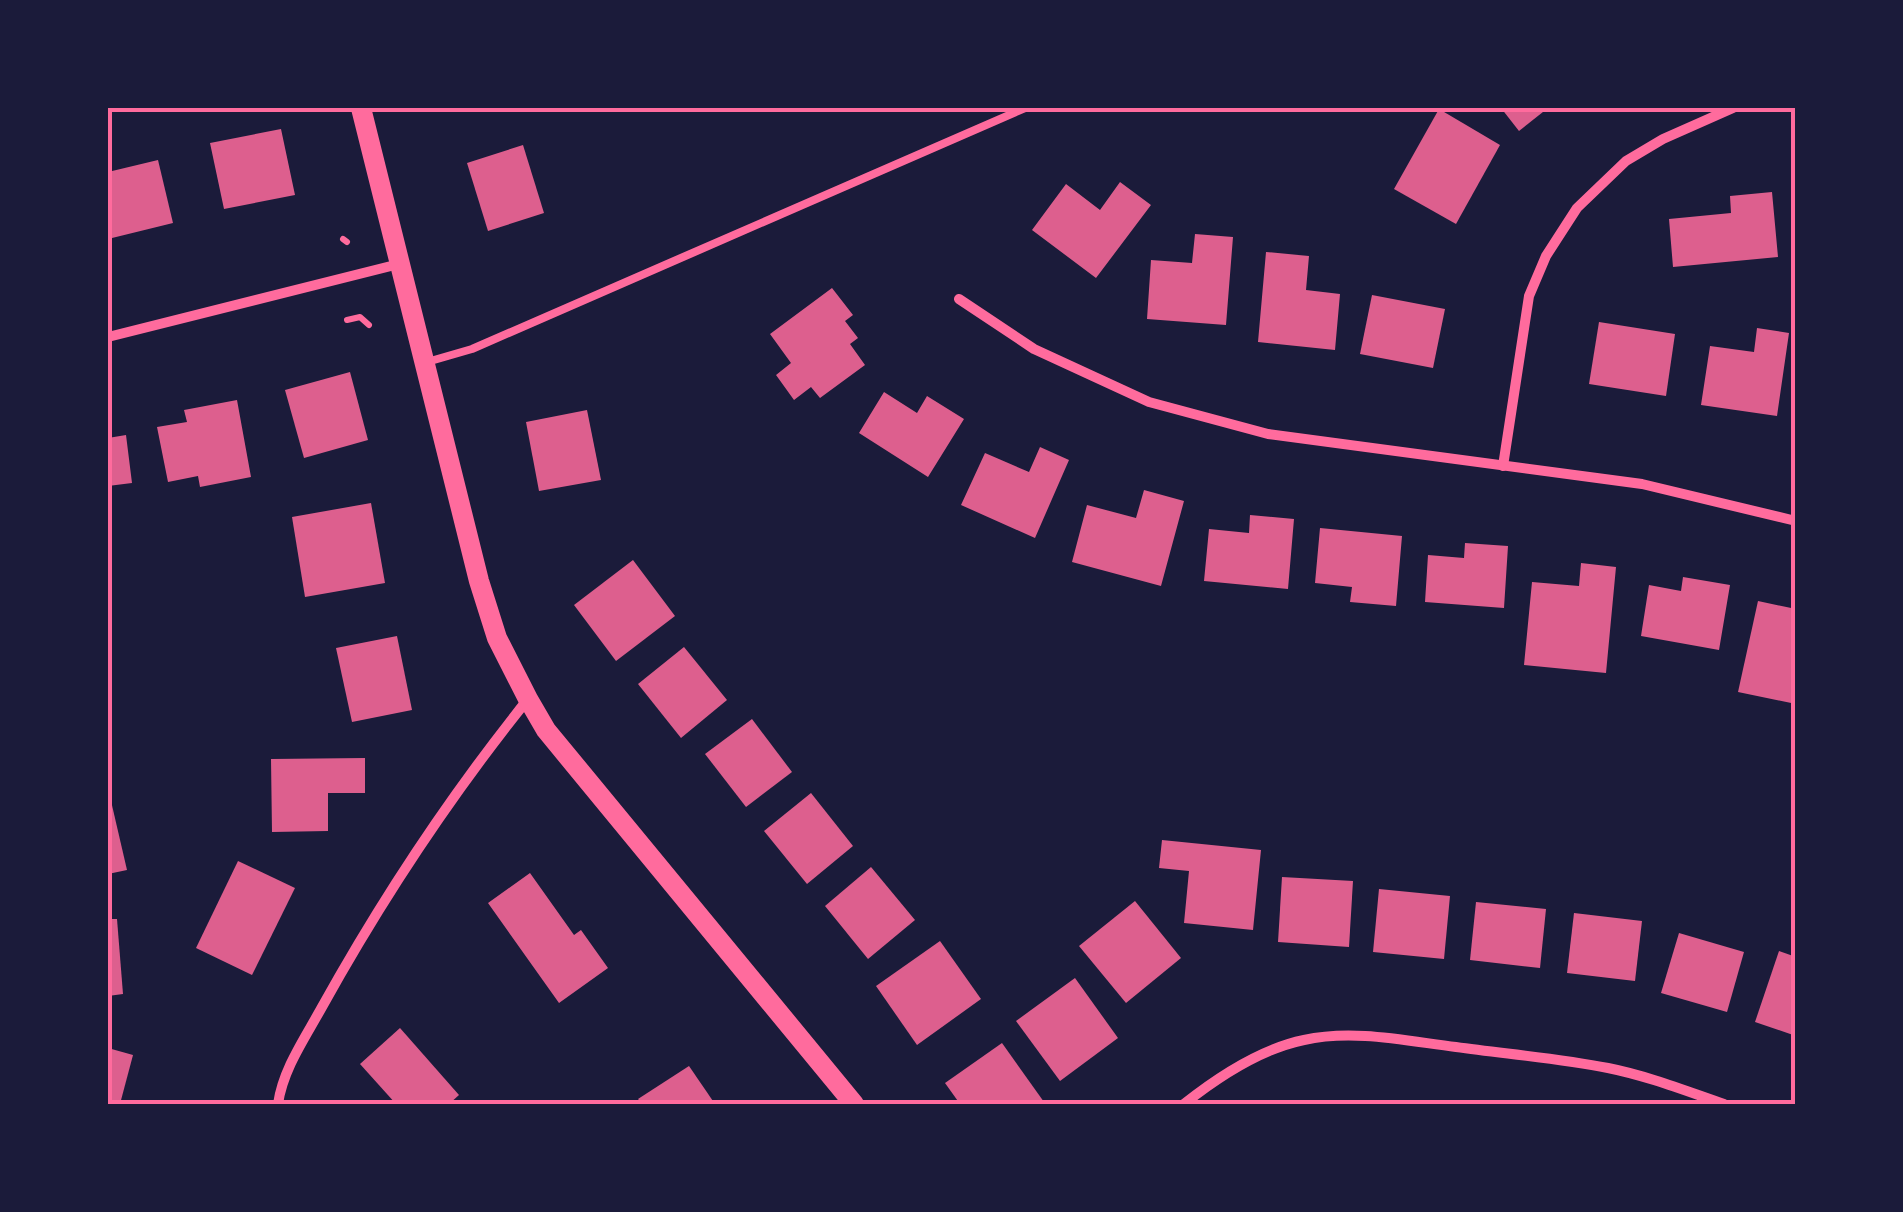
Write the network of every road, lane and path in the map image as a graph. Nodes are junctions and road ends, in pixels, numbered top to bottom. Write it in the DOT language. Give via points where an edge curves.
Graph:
graph roads {
  1 [pos="360,108"];
  2 [pos="1025,108"];
  3 [pos="1734,108"];
  4 [pos="400,264"];
  5 [pos="959,299"];
  6 [pos="347,320"];
  7 [pos="369,325"];
  8 [pos="108,337"];
  9 [pos="424,363"];
  10 [pos="1503,466"];
  11 [pos="1796,521"];
  12 [pos="528,699"];
  13 [pos="278,1104"];
  14 [pos="854,1104"];
  15 [pos="1184,1104"];
  16 [pos="1724,1104"];
  1 -- 4 [label="main road"];
  2 -- 9 [label="lane" via="472,349"];
  3 -- 10 [label="street" via="1626,161 1577,208 1546,256 1529,296"];
  4 -- 8 [label="street"];
  4 -- 9 [label="main road"];
  5 -- 10 [label="street" via="1034,349 1148,402 1268,434"];
  6 -- 7 [label="path" via="360,317"];
  9 -- 12 [label="main road" via="485,600"];
  10 -- 11 [label="street" via="1642,484"];
  12 -- 13 [label="street" via="366,928 288,1070"];
  12 -- 14 [label="main road" via="546,730"];
  15 -- 16 [label="street" via="1247,1061 1303,1040 1349,1036 1607,1068"];
}
